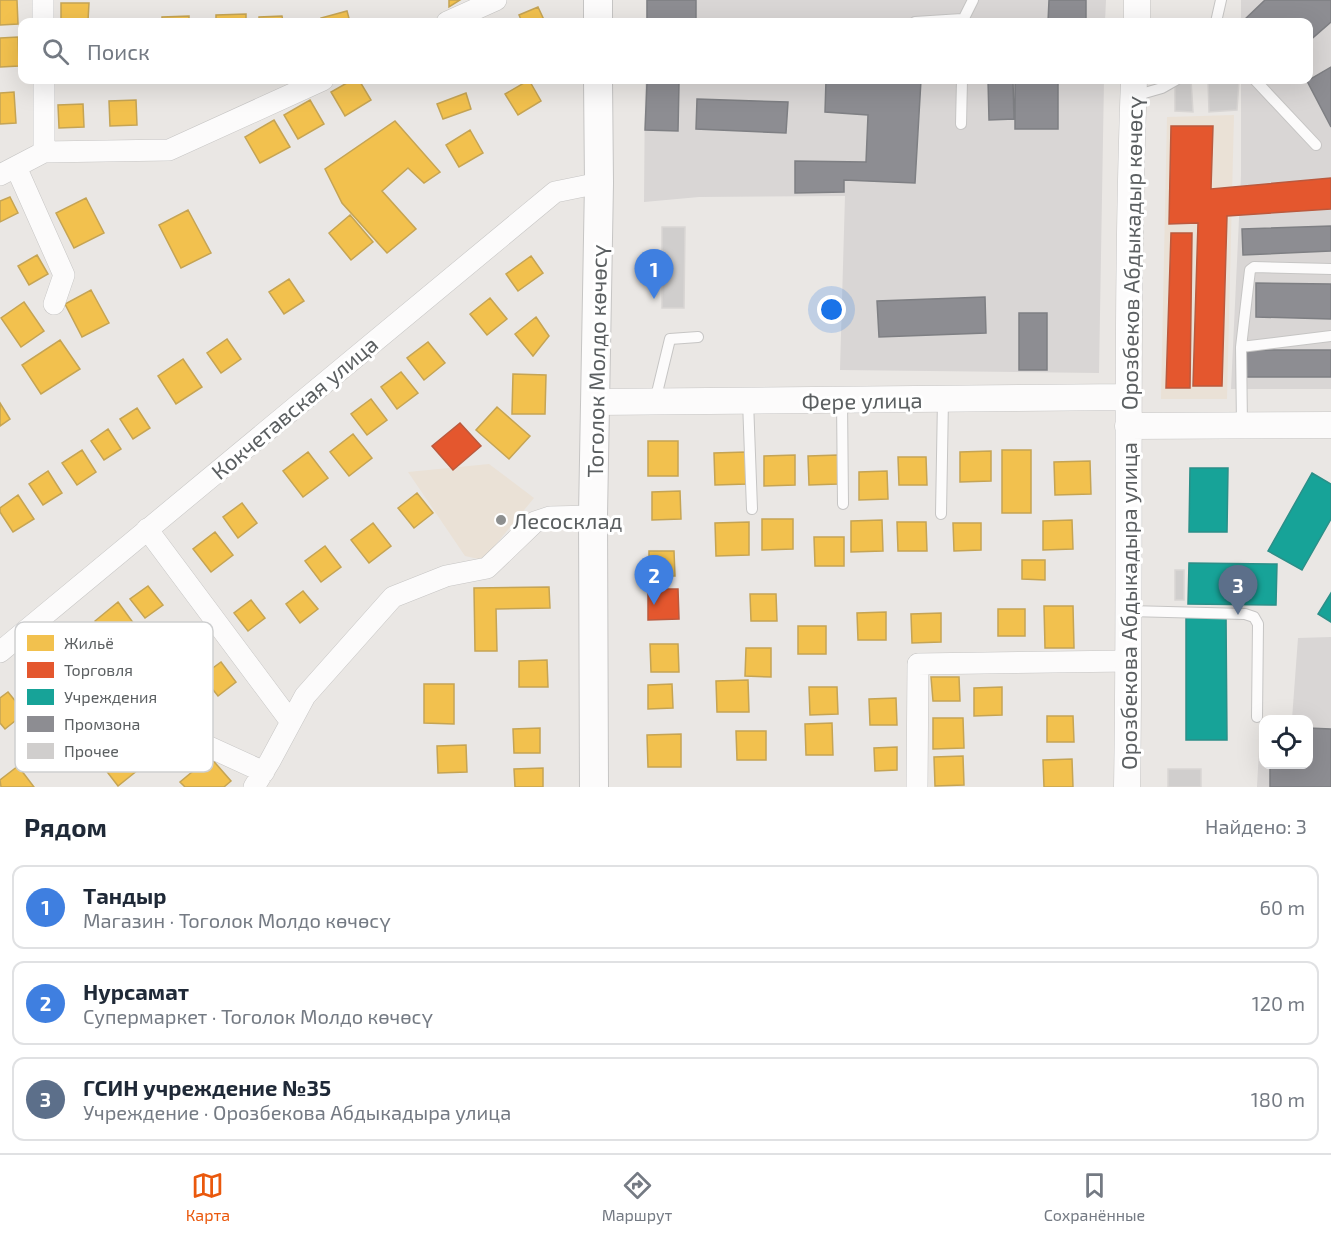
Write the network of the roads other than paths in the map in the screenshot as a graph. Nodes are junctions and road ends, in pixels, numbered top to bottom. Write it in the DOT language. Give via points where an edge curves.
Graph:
graph roads {
  1 [pos="43,0"];
  2 [pos="496,0"];
  3 [pos="598,0"];
  4 [pos="973,0"];
  5 [pos="1137,0"];
  6 [pos="1221,0"];
  7 [pos="43,18"];
  8 [pos="456,18"];
  9 [pos="598,18"];
  10 [pos="964,18"];
  11 [pos="1137,18"];
  12 [pos="1217,18"];
  13 [pos="44,84"];
  14 [pos="314,84"];
  15 [pos="598,84"];
  16 [pos="962,84"];
  17 [pos="1169,84"];
  18 [pos="1260,84"];
  19 [pos="1134,88"];
  20 [pos="961,124"];
  21 [pos="1316,145"];
  22 [pos="44,152"];
  23 [pos="8,171"];
  24 [pos="598,183"];
  25 [pos="1331,269"];
  26 [pos="54,304"];
  27 [pos="1331,336"];
  28 [pos="698,337"];
  29 [pos="1241,347"];
  30 [pos="1128,397"];
  31 [pos="943,399"];
  32 [pos="842,400"];
  33 [pos="655,401"];
  34 [pos="748,401"];
  35 [pos="596,402"];
  36 [pos="1331,425"];
  37 [pos="1128,426"];
  38 [pos="1242,426"];
  39 [pos="843,504"];
  40 [pos="752,509"];
  41 [pos="941,514"];
  42 [pos="593,516"];
  43 [pos="147,530"];
  44 [pos="1129,611"];
  45 [pos="36,622"];
  46 [pos="15,640"];
  47 [pos="0,652"];
  48 [pos="1129,661"];
  49 [pos="1257,717"];
  50 [pos="291,722"];
  51 [pos="213,753"];
  52 [pos="259,779"];
  53 [pos="594,787"];
  54 [pos="916,787"];
  55 [pos="1127,787"];
  1 -- 7 [label="street"];
  2 -- 8 [label="street"];
  3 -- 9 [label="main road"];
  4 -- 10 [label="lane"];
  5 -- 11 [label="street"];
  6 -- 12 [label="lane"];
  13 -- 22 [label="street"];
  14 -- 22 [label="street" via="170,150"];
  15 -- 24 [label="main road, Тоголок Молдо көчөсү"];
  16 -- 20 [label="lane"];
  17 -- 19 [label="lane" via="1162,88"];
  18 -- 21 [label="lane"];
  19 -- 30 [label="street, Орозбеков Абдыкадыр көчөсү"];
  22 -- 23 [label="street"];
  23 -- 26 [label="street" via="64,275"];
  24 -- 35 [label="main road, Тоголок Молдо көчөсү"];
  24 -- 43 [label="street, Кокчетавская улица" via="555,192"];
  25 -- 29 [label="lane" via="1251,268"];
  27 -- 29 [label="lane"];
  28 -- 33 [label="lane" via="670,339"];
  29 -- 38 [label="lane"];
  30 -- 31 [label="street, Фере улица"];
  30 -- 37 [label="street, Орозбеков Абдыкадыр көчөсү"];
  31 -- 32 [label="street, Фере улица"];
  31 -- 41 [label="lane"];
  32 -- 34 [label="street, Фере улица"];
  32 -- 39 [label="lane"];
  33 -- 34 [label="street, Фере улица"];
  33 -- 35 [label="street, Фере улица"];
  34 -- 40 [label="lane"];
  35 -- 42 [label="main road, Тоголок Молдо көчөсү"];
  36 -- 38 [label="street"];
  37 -- 38 [label="street"];
  37 -- 44 [label="street, Орозбекова Абдыкадыра улица"];
  42 -- 50 [label="street" via="550,517 535,522 487,568 446,576 393,597 305,696"];
  42 -- 53 [label="main road, Тоголок Молдо көчөсү"];
  43 -- 45 [label="street, Кокчетавская улица"];
  43 -- 50 [label="street"];
  44 -- 48 [label="street, Орозбекова Абдыкадыра улица"];
  44 -- 49 [label="lane" via="1254,617 1258,624"];
  46 -- 47 [label="street, Кокчетавская улица"];
  48 -- 54 [label="street" via="918,664"];
  48 -- 55 [label="street, Орозбекова Абдыкадыра улица"];
  50 -- 52 [label="street"];
  51 -- 52 [label="street"];
}
